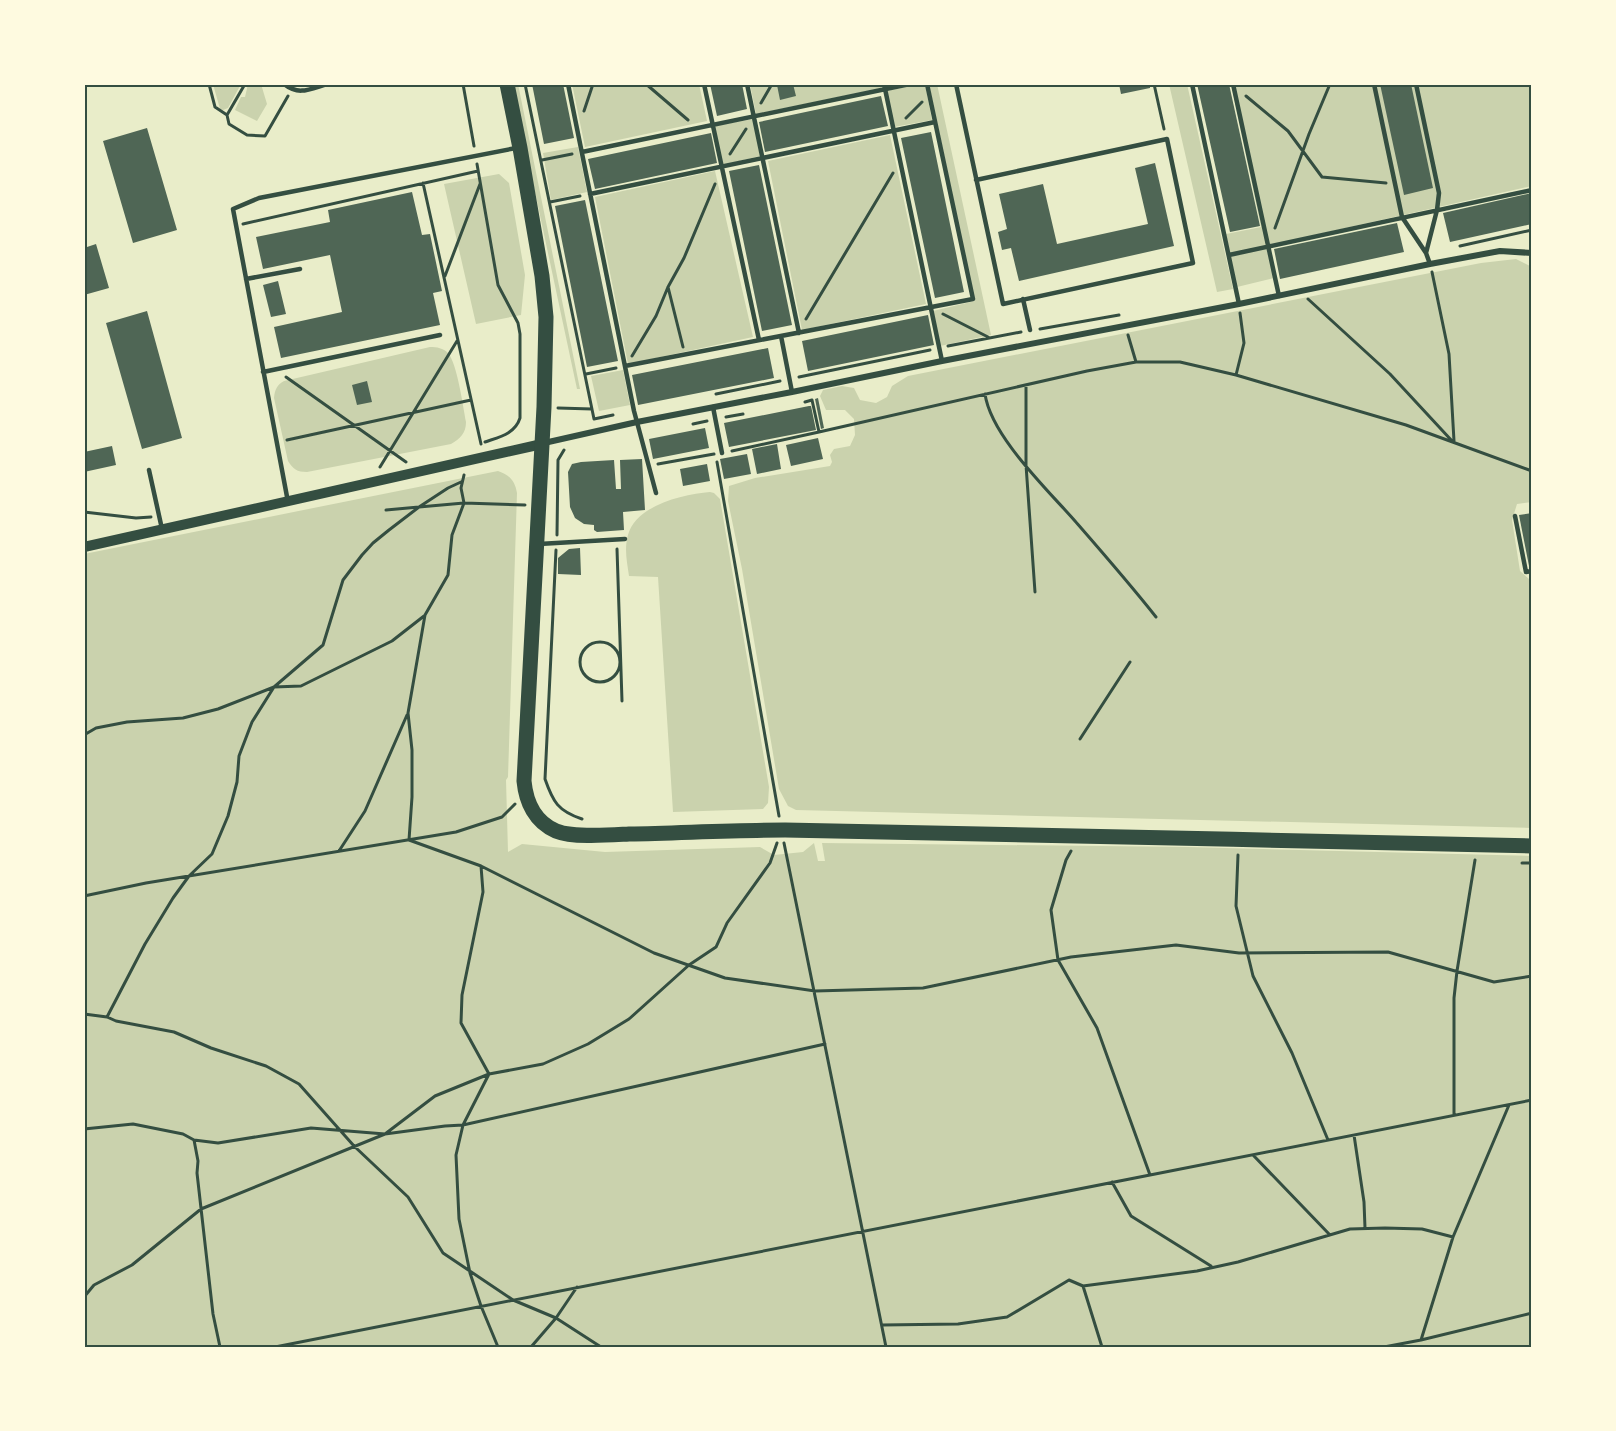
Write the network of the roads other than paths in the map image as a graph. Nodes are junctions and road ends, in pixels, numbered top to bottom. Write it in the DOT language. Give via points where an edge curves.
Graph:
graph roads {
  1 [pos="284,84"];
  2 [pos="327,84"];
  3 [pos="507,84"];
  4 [pos="568,84"];
  5 [pos="704,84"];
  6 [pos="747,84"];
  7 [pos="910,84"];
  8 [pos="927,84"];
  9 [pos="956,84"];
  10 [pos="1192,84"];
  11 [pos="1233,84"];
  12 [pos="1374,84"];
  13 [pos="1416,84"];
  14 [pos="884,86"];
  15 [pos="754,116"];
  16 [pos="935,122"];
  17 [pos="713,125"];
  18 [pos="894,130"];
  19 [pos="520,148"];
  20 [pos="582,152"];
  21 [pos="762,158"];
  22 [pos="722,166"];
  23 [pos="976,180"];
  24 [pos="1532,190"];
  25 [pos="590,194"];
  26 [pos="1437,210"];
  27 [pos="1402,218"];
  28 [pos="1269,247"];
  29 [pos="1426,253"];
  30 [pos="1532,253"];
  31 [pos="1229,255"];
  32 [pos="1430,264"];
  33 [pos="300,269"];
  34 [pos="246,279"];
  35 [pos="1280,296"];
  36 [pos="1023,299"];
  37 [pos="1239,304"];
  38 [pos="931,308"];
  39 [pos="1030,330"];
  40 [pos="799,333"];
  41 [pos="440,335"];
  42 [pos="781,336"];
  43 [pos="759,340"];
  44 [pos="942,361"];
  45 [pos="626,366"];
  46 [pos="263,372"];
  47 [pos="792,392"];
  48 [pos="713,408"];
  49 [pos="637,422"];
  50 [pos="542,444"];
  51 [pos="719,453"];
  52 [pos="149,471"];
  53 [pos="656,493"];
  54 [pos="288,502"];
  55 [pos="1515,516"];
  56 [pos="162,529"];
  57 [pos="625,539"];
  58 [pos="537,544"];
  59 [pos="84,547"];
  60 [pos="1532,571"];
  61 [pos="1532,846"];
  1 -- 2 [label="lane" via="299,92"];
  3 -- 19 [label="main road"];
  4 -- 20 [label="lane"];
  5 -- 17 [label="lane"];
  6 -- 15 [label="lane"];
  7 -- 14 [label="lane"];
  8 -- 16 [label="lane"];
  9 -- 23 [label="lane"];
  10 -- 31 [label="lane"];
  11 -- 28 [label="lane"];
  12 -- 27 [label="lane"];
  13 -- 26 [label="lane" via="1439,193"];
  14 -- 15 [label="lane"];
  14 -- 18 [label="lane"];
  15 -- 17 [label="lane"];
  15 -- 21 [label="lane"];
  16 -- 18 [label="lane"];
  16 -- 38 [label="lane" via="973,299"];
  17 -- 20 [label="lane"];
  17 -- 22 [label="lane"];
  18 -- 21 [label="lane"];
  18 -- 38 [label="lane"];
  19 -- 34 [label="lane" via="259,198 233,209"];
  19 -- 50 [label="main road" via="546,317"];
  20 -- 25 [label="lane"];
  21 -- 22 [label="lane"];
  21 -- 40 [label="lane"];
  22 -- 25 [label="lane"];
  22 -- 43 [label="lane"];
  23 -- 36 [label="lane" via="1003,304"];
  23 -- 36 [label="lane" via="1167,139 1193,263"];
  24 -- 26 [label="lane"];
  25 -- 45 [label="lane"];
  26 -- 27 [label="lane"];
  26 -- 29 [label="lane"];
  27 -- 28 [label="lane"];
  27 -- 29 [label="lane"];
  28 -- 31 [label="lane"];
  28 -- 35 [label="lane"];
  29 -- 32 [label="lane"];
  30 -- 32 [label="street" via="1500,251"];
  31 -- 37 [label="lane"];
  32 -- 35 [label="street"];
  33 -- 34 [label="lane"];
  34 -- 46 [label="lane"];
  35 -- 37 [label="street"];
  36 -- 39 [label="lane"];
  37 -- 44 [label="street"];
  38 -- 40 [label="lane"];
  38 -- 44 [label="lane"];
  40 -- 42 [label="lane"];
  41 -- 46 [label="lane"];
  42 -- 43 [label="lane"];
  42 -- 47 [label="lane"];
  43 -- 45 [label="lane"];
  44 -- 47 [label="street"];
  45 -- 49 [label="lane"];
  46 -- 54 [label="lane"];
  47 -- 48 [label="street"];
  48 -- 49 [label="street"];
  48 -- 51 [label="lane"];
  49 -- 50 [label="street"];
  49 -- 53 [label="lane"];
  50 -- 54 [label="street"];
  50 -- 58 [label="main road"];
  52 -- 56 [label="lane"];
  54 -- 56 [label="street"];
  55 -- 60 [label="lane" via="1526,572"];
  56 -- 59 [label="street"];
  57 -- 58 [label="lane"];
  58 -- 61 [label="main road" via="524,781 530,807 538,819 556,831 605,835 782,830"];
}
